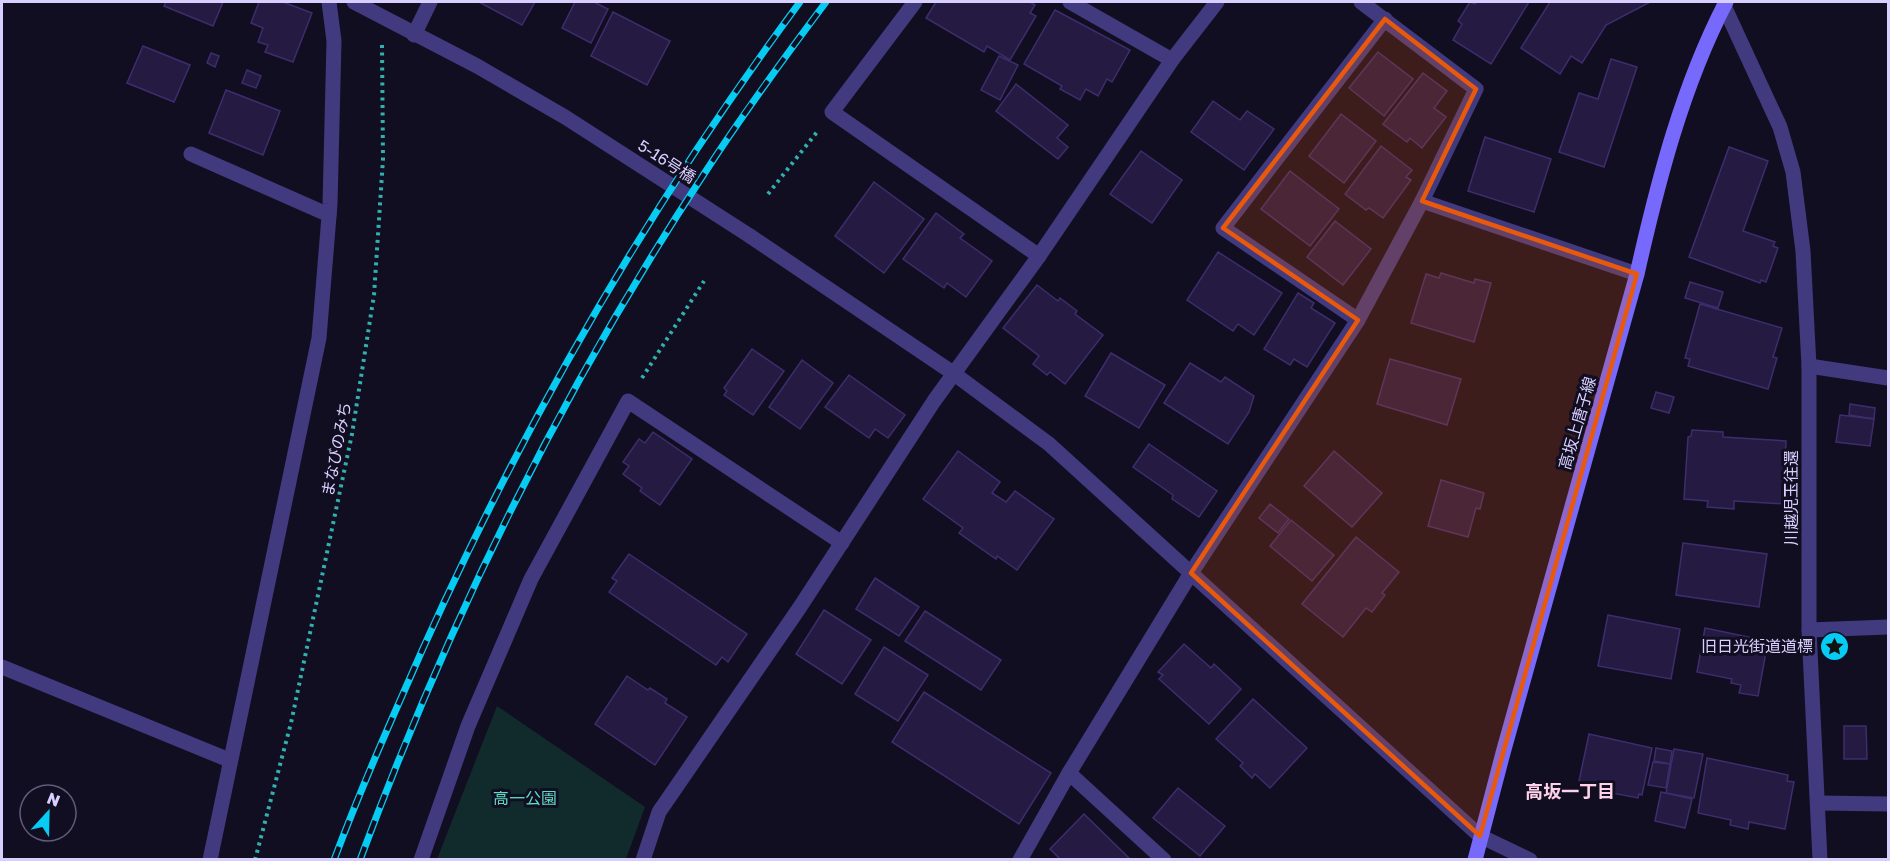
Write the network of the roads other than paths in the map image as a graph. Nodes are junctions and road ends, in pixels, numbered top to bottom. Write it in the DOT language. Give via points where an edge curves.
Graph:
graph roads {
  1 [pos="329,2"];
  2 [pos="354,2"];
  3 [pos="430,2"];
  4 [pos="915,2"];
  5 [pos="1070,2"];
  6 [pos="1217,2"];
  7 [pos="1361,2"];
  8 [pos="1725,4"];
  9 [pos="1384,19"];
  10 [pos="414,35"];
  11 [pos="1172,60"];
  12 [pos="191,154"];
  13 [pos="1422,201"];
  14 [pos="329,215"];
  15 [pos="1039,256"];
  16 [pos="1637,274"];
  17 [pos="1358,320"];
  18 [pos="1809,366"];
  19 [pos="953,373"];
  20 [pos="1888,378"];
  21 [pos="842,543"];
  22 [pos="1191,573"];
  23 [pos="1888,627"];
  24 [pos="1809,630"];
  25 [pos="2,667"];
  26 [pos="229,760"];
  27 [pos="1069,773"];
  28 [pos="1818,803"];
  29 [pos="1888,804"];
  30 [pos="1480,836"];
  31 [pos="210,860"];
  32 [pos="421,860"];
  33 [pos="644,860"];
  34 [pos="1020,860"];
  35 [pos="1164,860"];
  36 [pos="1476,860"];
  37 [pos="1530,860"];
  38 [pos="1821,860"];
  1 -- 14 [label="street" via="334,41"];
  2 -- 10 [label="street, 5-16号橋"];
  3 -- 10 [label="street"];
  4 -- 15 [label="street" via="832,112"];
  5 -- 11 [label="street"];
  6 -- 11 [label="street"];
  7 -- 9 [label="street"];
  8 -- 16 [label="main road, 高坂上唐子線" via="1675,128"];
  8 -- 18 [label="street, 川越児玉往還" via="1780,127 1793,172 1803,251"];
  9 -- 13 [label="street" via="1476,90"];
  9 -- 17 [label="street" via="1223,228"];
  10 -- 19 [label="street, 5-16号橋" via="565,117"];
  11 -- 15 [label="street"];
  12 -- 14 [label="street"];
  13 -- 16 [label="street"];
  13 -- 17 [label="street"];
  14 -- 26 [label="street" via="319,338"];
  15 -- 19 [label="street"];
  16 -- 30 [label="main road, 高坂上唐子線"];
  17 -- 22 [label="street"];
  18 -- 20 [label="street"];
  18 -- 24 [label="street, 川越児玉往還"];
  19 -- 21 [label="street"];
  19 -- 22 [label="street, 5-16号橋" via="1049,444"];
  21 -- 32 [label="street" via="628,401 531,579 468,726"];
  21 -- 33 [label="street" via="659,812"];
  22 -- 27 [label="street"];
  22 -- 30 [label="street, 5-16号橋"];
  23 -- 24 [label="street"];
  24 -- 28 [label="street, 川越児玉往還"];
  25 -- 26 [label="street"];
  26 -- 31 [label="street"];
  27 -- 34 [label="street"];
  27 -- 35 [label="street"];
  28 -- 29 [label="street"];
  28 -- 38 [label="street, 川越児玉往還"];
  30 -- 36 [label="main road, 高坂上唐子線"];
  30 -- 37 [label="street, 5-16号橋"];
}
